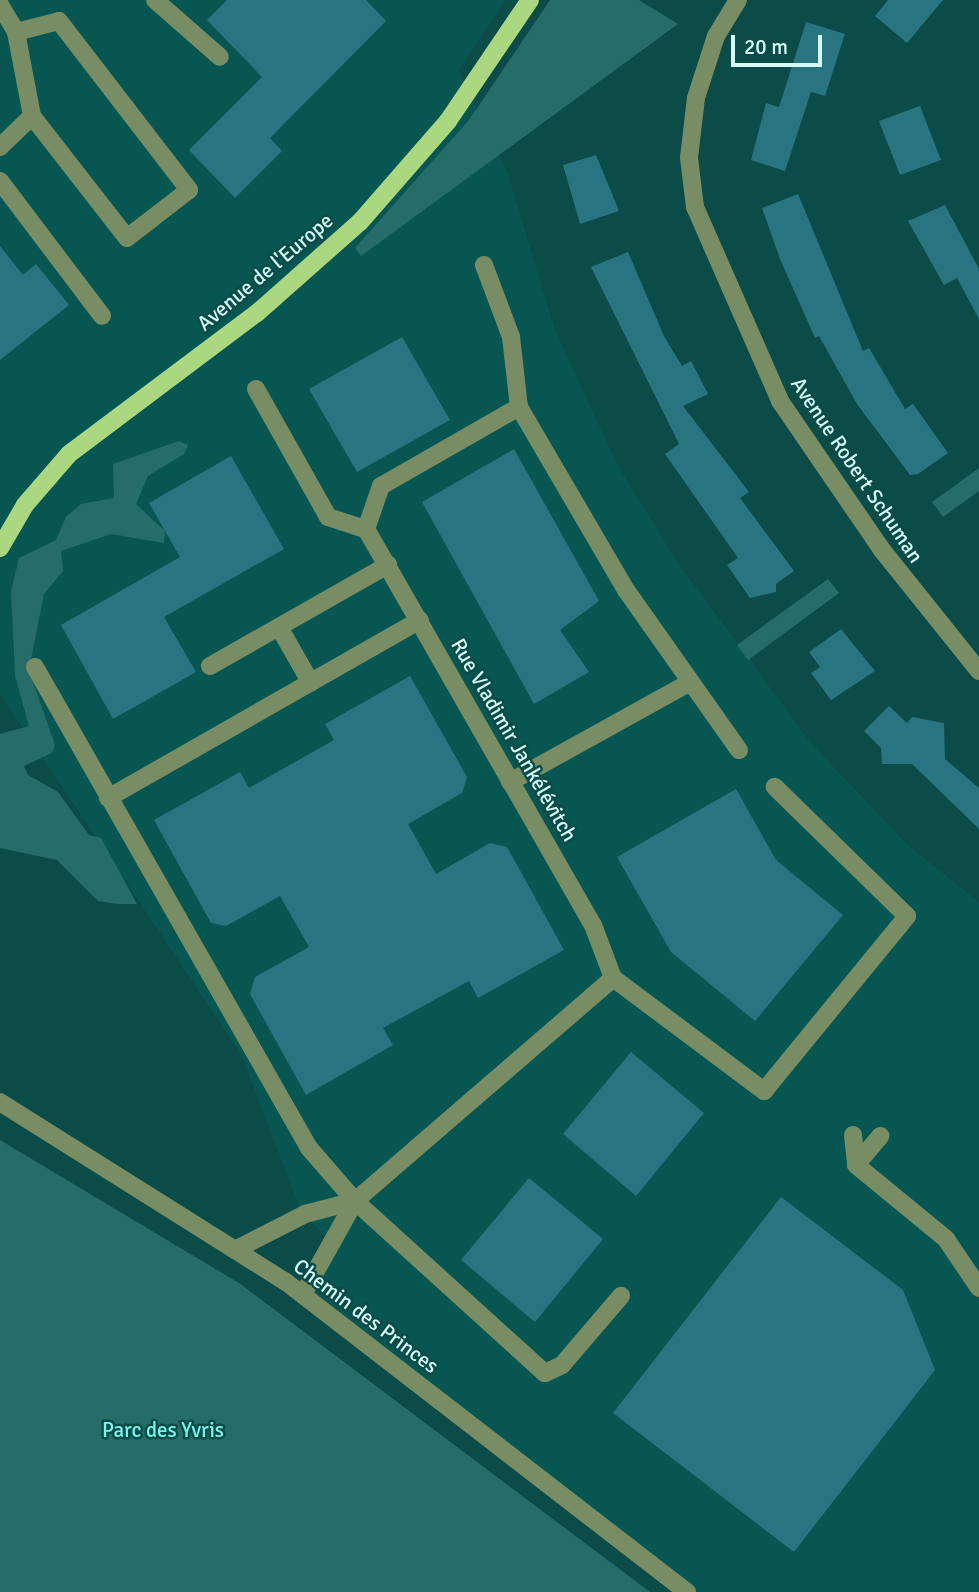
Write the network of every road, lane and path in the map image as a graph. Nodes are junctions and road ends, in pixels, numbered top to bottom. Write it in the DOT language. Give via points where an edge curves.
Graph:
graph roads {
  1 [pos="155,0"];
  2 [pos="530,0"];
  3 [pos="738,0"];
  4 [pos="0,5"];
  5 [pos="16,32"];
  6 [pos="220,57"];
  7 [pos="32,116"];
  8 [pos="0,145"];
  9 [pos="0,181"];
  10 [pos="484,265"];
  11 [pos="102,316"];
  12 [pos="256,389"];
  13 [pos="519,407"];
  14 [pos="366,528"];
  15 [pos="0,548"];
  16 [pos="388,565"];
  17 [pos="420,620"];
  18 [pos="279,627"];
  19 [pos="211,666"];
  20 [pos="35,667"];
  21 [pos="979,671"];
  22 [pos="311,682"];
  23 [pos="687,684"];
  24 [pos="739,750"];
  25 [pos="510,782"];
  26 [pos="775,788"];
  27 [pos="108,798"];
  28 [pos="614,978"];
  29 [pos="0,1102"];
  30 [pos="853,1135"];
  31 [pos="880,1136"];
  32 [pos="856,1165"];
  33 [pos="355,1201"];
  34 [pos="235,1250"];
  35 [pos="979,1288"];
  36 [pos="303,1294"];
  37 [pos="621,1296"];
  38 [pos="687,1592"];
  1 -- 6 [label="street"];
  2 -- 15 [label="main road, Avenue de l'Europe" via="448,121 359,222 257,313 69,454 25,505"];
  3 -- 21 [label="street, Avenue Robert Schuman" via="716,36 695,98 689,158 699,218 780,401 876,542"];
  4 -- 5 [label="street"];
  5 -- 7 [label="street"];
  5 -- 7 [label="street" via="59,21 189,190 127,238"];
  7 -- 8 [label="street"];
  9 -- 11 [label="street"];
  10 -- 13 [label="street" via="511,337"];
  12 -- 14 [label="street" via="328,516"];
  13 -- 14 [label="street" via="381,486"];
  13 -- 23 [label="street"];
  14 -- 16 [label="street, Rue Vladimir Jankélévitch"];
  16 -- 17 [label="street, Rue Vladimir Jankélévitch"];
  16 -- 18 [label="street"];
  17 -- 22 [label="street"];
  17 -- 25 [label="street, Rue Vladimir Jankélévitch"];
  18 -- 19 [label="street"];
  18 -- 22 [label="street"];
  20 -- 27 [label="street"];
  22 -- 27 [label="street"];
  23 -- 24 [label="street"];
  23 -- 25 [label="street"];
  25 -- 28 [label="street, Rue Vladimir Jankélévitch" via="593,925"];
  26 -- 28 [label="street" via="907,916 764,1091"];
  27 -- 33 [label="street" via="309,1148"];
  28 -- 33 [label="street"];
  29 -- 34 [label="street, Chemin des Princes"];
  30 -- 32 [label="street"];
  31 -- 32 [label="street"];
  32 -- 35 [label="street" via="946,1239"];
  33 -- 34 [label="street" via="305,1214"];
  33 -- 36 [label="street"];
  33 -- 37 [label="street" via="545,1373 562,1365"];
  34 -- 36 [label="street, Chemin des Princes"];
  36 -- 38 [label="street, Chemin des Princes"];
}
